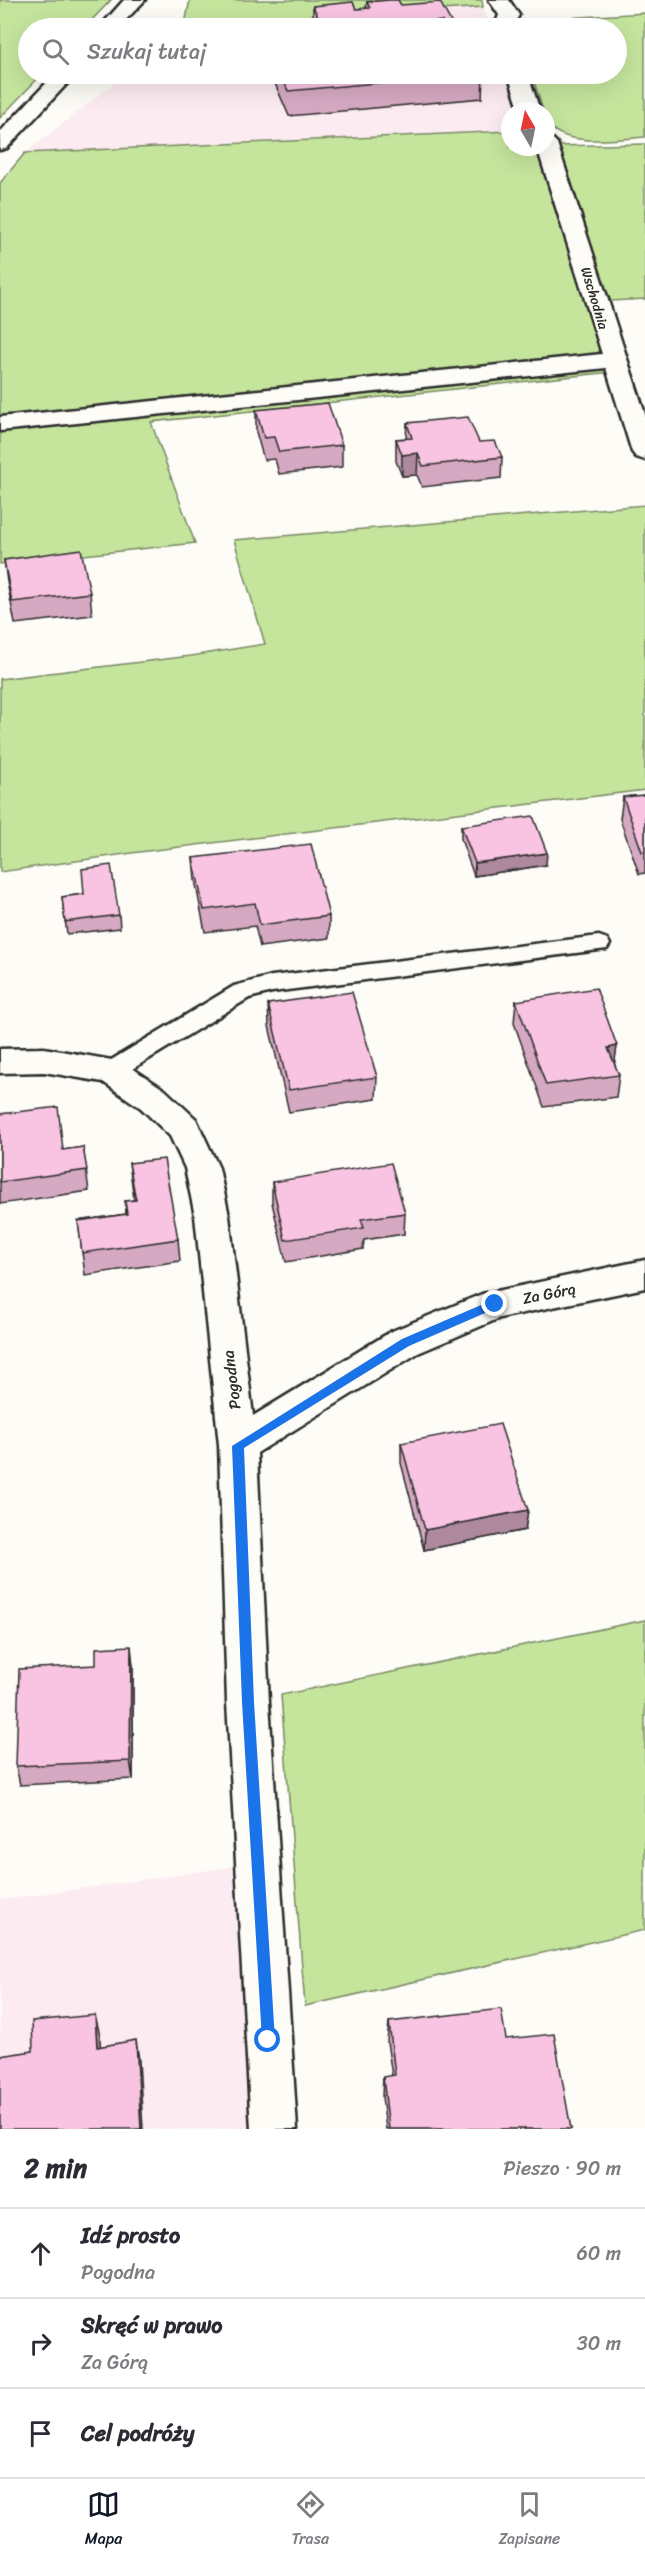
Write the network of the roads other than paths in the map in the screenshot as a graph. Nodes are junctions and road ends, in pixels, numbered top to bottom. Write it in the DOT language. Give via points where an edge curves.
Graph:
graph roads {
  1 [pos="135,0"];
  2 [pos="500,0"];
  3 [pos="118,18"];
  4 [pos="508,18"];
  5 [pos="57,84"];
  6 [pos="521,84"];
  7 [pos="527,102"];
  8 [pos="0,144"];
  9 [pos="550,156"];
  10 [pos="614,360"];
  11 [pos="0,424"];
  12 [pos="645,452"];
  13 [pos="599,944"];
  14 [pos="0,1061"];
  15 [pos="111,1071"];
  16 [pos="645,1274"];
  17 [pos="238,1446"];
  18 [pos="274,2129"];
  1 -- 3 [label="street"];
  2 -- 4 [label="street"];
  5 -- 8 [label="street"];
  6 -- 7 [label="street"];
  9 -- 10 [label="street, Wschodnia"];
  10 -- 11 [label="street"];
  10 -- 12 [label="street, Wschodnia"];
  13 -- 15 [label="lane" via="272,984 242,992"];
  14 -- 15 [label="street, Pogodna" via="44,1060"];
  15 -- 17 [label="street, Pogodna" via="153,1099 184,1128 202,1168 212,1216"];
  16 -- 17 [label="street, Za Górą" via="495,1304 405,1342"];
  17 -- 18 [label="street, Pogodna" via="248,1702"];
}
